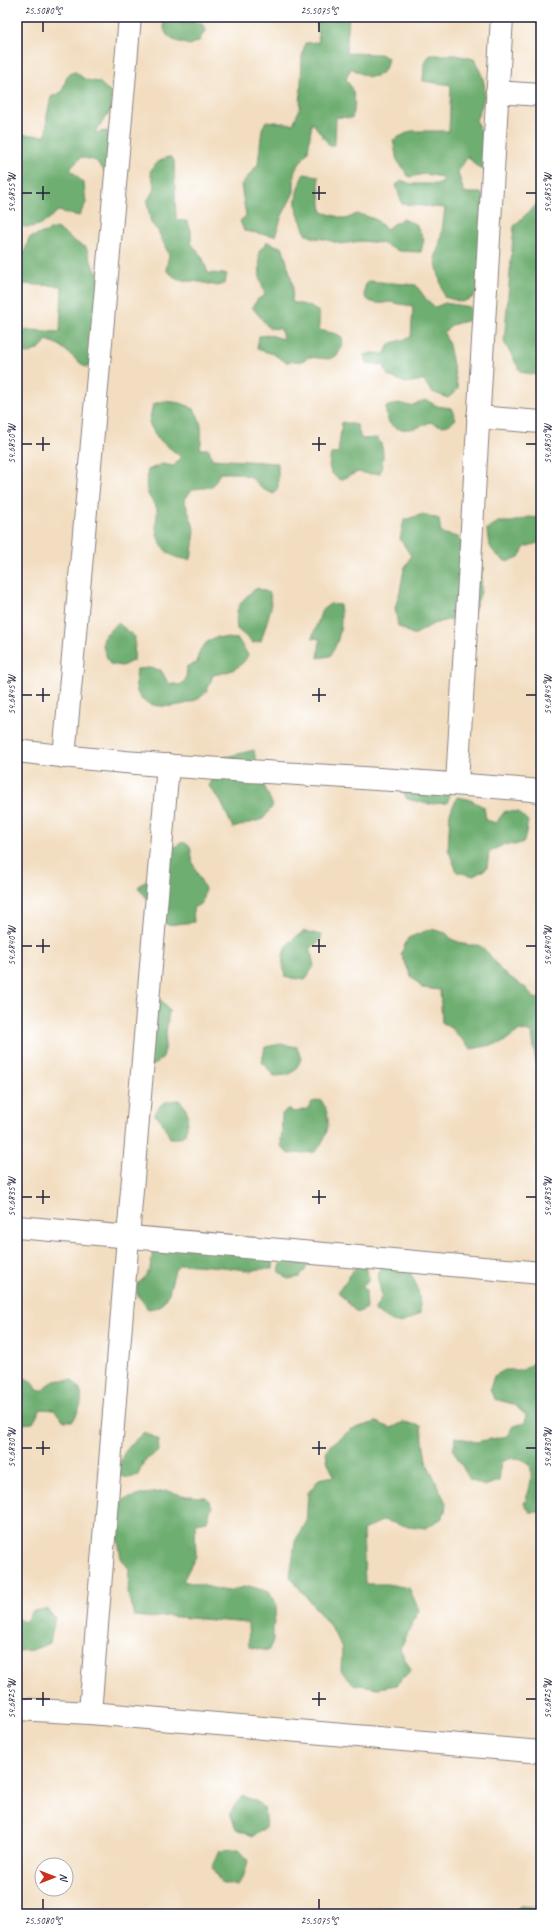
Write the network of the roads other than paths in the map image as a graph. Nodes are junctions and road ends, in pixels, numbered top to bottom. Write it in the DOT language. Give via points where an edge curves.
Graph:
graph roads {
  1 [pos="130,17"];
  2 [pos="502,17"];
  3 [pos="497,92"];
  4 [pos="541,95"];
  5 [pos="478,417"];
  6 [pos="541,422"];
  7 [pos="17,751"];
  8 [pos="64,757"];
  9 [pos="168,765"];
  10 [pos="457,783"];
  11 [pos="541,791"];
  12 [pos="17,1227"];
  13 [pos="128,1237"];
  14 [pos="541,1273"];
  15 [pos="17,1709"];
  16 [pos="90,1713"];
  17 [pos="541,1752"];
  1 -- 8 [label="street"];
  2 -- 3 [label="street"];
  3 -- 4 [label="street"];
  3 -- 5 [label="street"];
  5 -- 6 [label="street"];
  5 -- 10 [label="street"];
  7 -- 8 [label="street"];
  8 -- 9 [label="street"];
  9 -- 10 [label="street"];
  9 -- 13 [label="street"];
  10 -- 11 [label="street"];
  12 -- 13 [label="street"];
  13 -- 14 [label="street"];
  13 -- 16 [label="street"];
  15 -- 16 [label="street"];
  16 -- 17 [label="street"];
}
